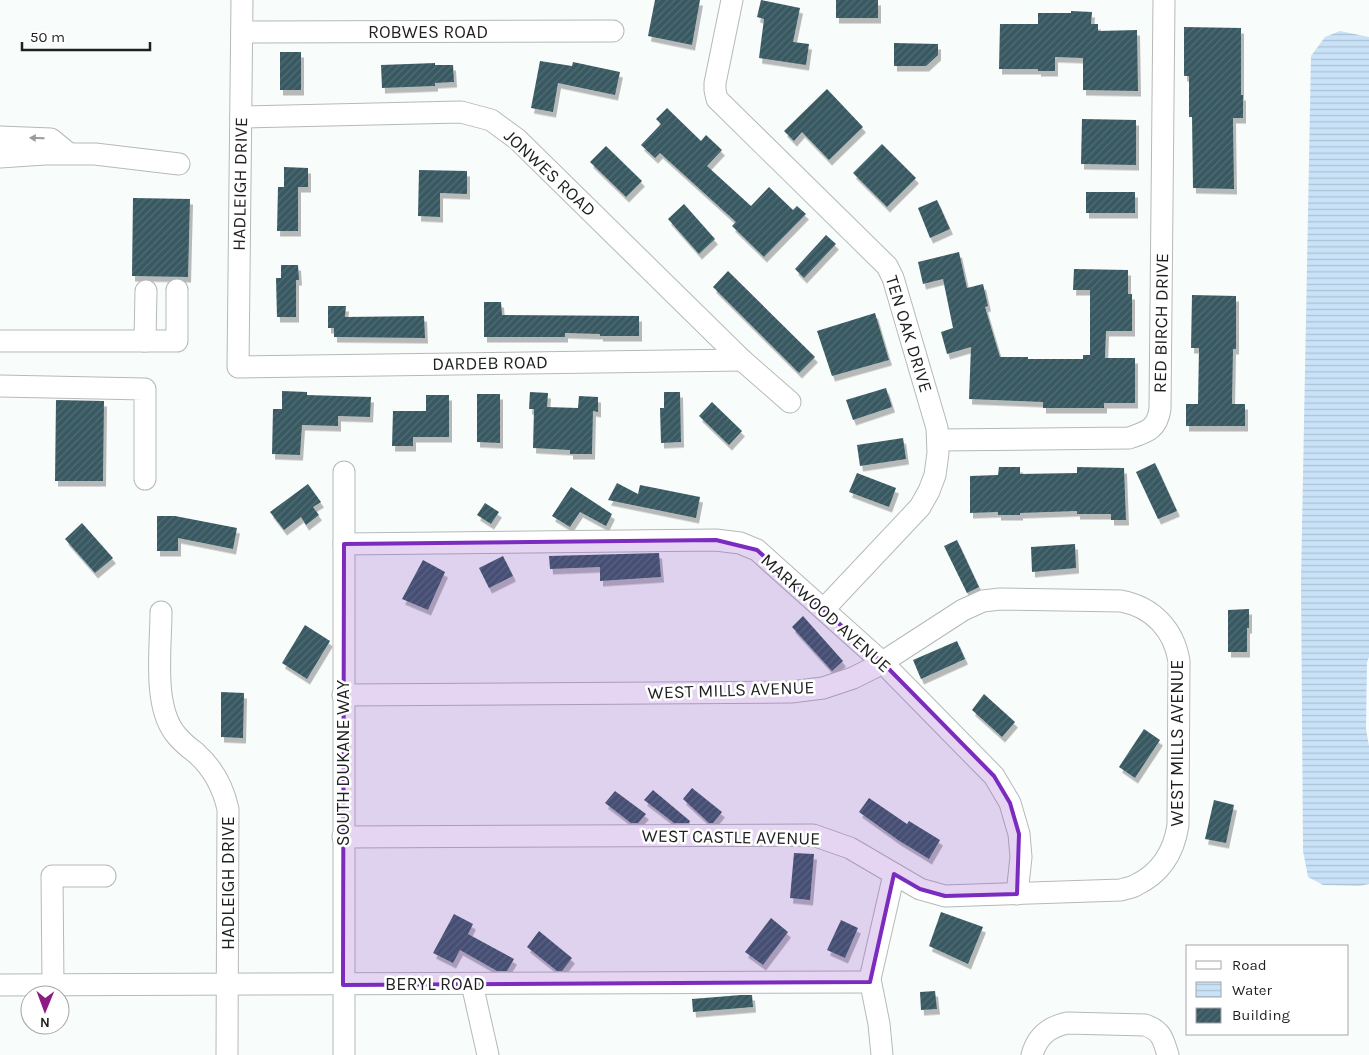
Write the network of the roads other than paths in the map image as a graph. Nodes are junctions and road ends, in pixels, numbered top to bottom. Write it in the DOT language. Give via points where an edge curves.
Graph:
graph roads {
  1 [pos="242,0"];
  2 [pos="732,0"];
  3 [pos="1164,0"];
  4 [pos="613,31"];
  5 [pos="242,32"];
  6 [pos="241,118"];
  7 [pos="0,137"];
  8 [pos="68,153"];
  9 [pos="0,157"];
  10 [pos="179,164"];
  11 [pos="146,290"];
  12 [pos="177,290"];
  13 [pos="0,341"];
  14 [pos="145,341"];
  15 [pos="742,360"];
  16 [pos="238,367"];
  17 [pos="0,386"];
  18 [pos="790,402"];
  19 [pos="938,440"];
  20 [pos="344,472"];
  21 [pos="144,479"];
  22 [pos="344,544"];
  23 [pos="824,609"];
  24 [pos="161,612"];
  25 [pos="882,662"];
  26 [pos="343,694"];
  27 [pos="343,837"];
  28 [pos="894,874"];
  29 [pos="105,876"];
  30 [pos="1133,887"];
  31 [pos="1017,894"];
  32 [pos="870,982"];
  33 [pos="228,984"];
  34 [pos="472,984"];
  35 [pos="0,985"];
  36 [pos="20,985"];
  37 [pos="53,985"];
  38 [pos="343,985"];
  39 [pos="227,1055"];
  40 [pos="344,1055"];
  41 [pos="488,1055"];
  42 [pos="882,1055"];
  43 [pos="1032,1055"];
  44 [pos="1168,1055"];
  1 -- 5 [label="street, HADLEIGH DRIVE"];
  2 -- 19 [label="street, TEN OAK DRIVE" via="715,82 717,99 887,266 936,422"];
  3 -- 19 [label="street, RED BIRCH DRIVE" via="1158,420 1147,432 1129,438"];
  4 -- 5 [label="street, ROBWES ROAD"];
  5 -- 6 [label="street, HADLEIGH DRIVE"];
  6 -- 15 [label="street, JONWES ROAD" via="461,112 491,120 517,139"];
  6 -- 16 [label="street, HADLEIGH DRIVE"];
  8 -- 7 [label="street, one-way" via="51,139"];
  8 -- 9 [label="street"];
  8 -- 10 [label="street"];
  11 -- 14 [label="street"];
  12 -- 14 [label="street" via="177,341"];
  13 -- 14 [label="street"];
  15 -- 16 [label="street, DARDEB ROAD"];
  15 -- 18 [label="street, JONWES ROAD"];
  17 -- 21 [label="street" via="145,389"];
  19 -- 23 [label="street, TEN OAK DRIVE" via="935,475 920,507"];
  20 -- 22 [label="street, SOUTH DUKANE WAY"];
  22 -- 23 [label="street, MARKWOOD AVENUE" via="728,540 757,550"];
  22 -- 26 [label="street, SOUTH DUKANE WAY"];
  23 -- 25 [label="street, MARKWOOD AVENUE"];
  24 -- 33 [label="street, HADLEIGH DRIVE" via="161,692 165,714 175,734 211,769 222,788 228,809"];
  25 -- 26 [label="street, WEST MILLS AVENUE" via="846,681 791,692"];
  25 -- 30 [label="street, WEST MILLS AVENUE" via="963,610 989,600 1121,601 1151,613 1172,638 1180,661 1178,825 1174,844 1165,862 1149,878"];
  25 -- 31 [label="street, MARKWOOD AVENUE" via="989,770 1003,789 1019,834 1021,857"];
  26 -- 27 [label="street, SOUTH DUKANE WAY"];
  27 -- 28 [label="street, WEST CASTLE AVENUE" via="813,835 838,842"];
  27 -- 38 [label="street, SOUTH DUKANE WAY"];
  28 -- 31 [label="street, WEST CASTLE AVENUE" via="920,889 945,896"];
  28 -- 32 [label="street"];
  29 -- 37 [label="street" via="52,876"];
  30 -- 31 [label="street, WEST CASTLE AVENUE" via="1110,891"];
  32 -- 34 [label="street, BERYL ROAD"];
  32 -- 42 [label="street"];
  33 -- 37 [label="street, BERYL ROAD"];
  33 -- 38 [label="street, BERYL ROAD"];
  33 -- 39 [label="street, HADLEIGH DRIVE"];
  34 -- 38 [label="street, BERYL ROAD"];
  34 -- 41 [label="street"];
  35 -- 36 [label="street, BERYL ROAD"];
  38 -- 40 [label="street, SOUTH DUKANE WAY"];
  43 -- 44 [label="street" via="1044,1033 1067,1023 1153,1027 1162,1036"];
}
